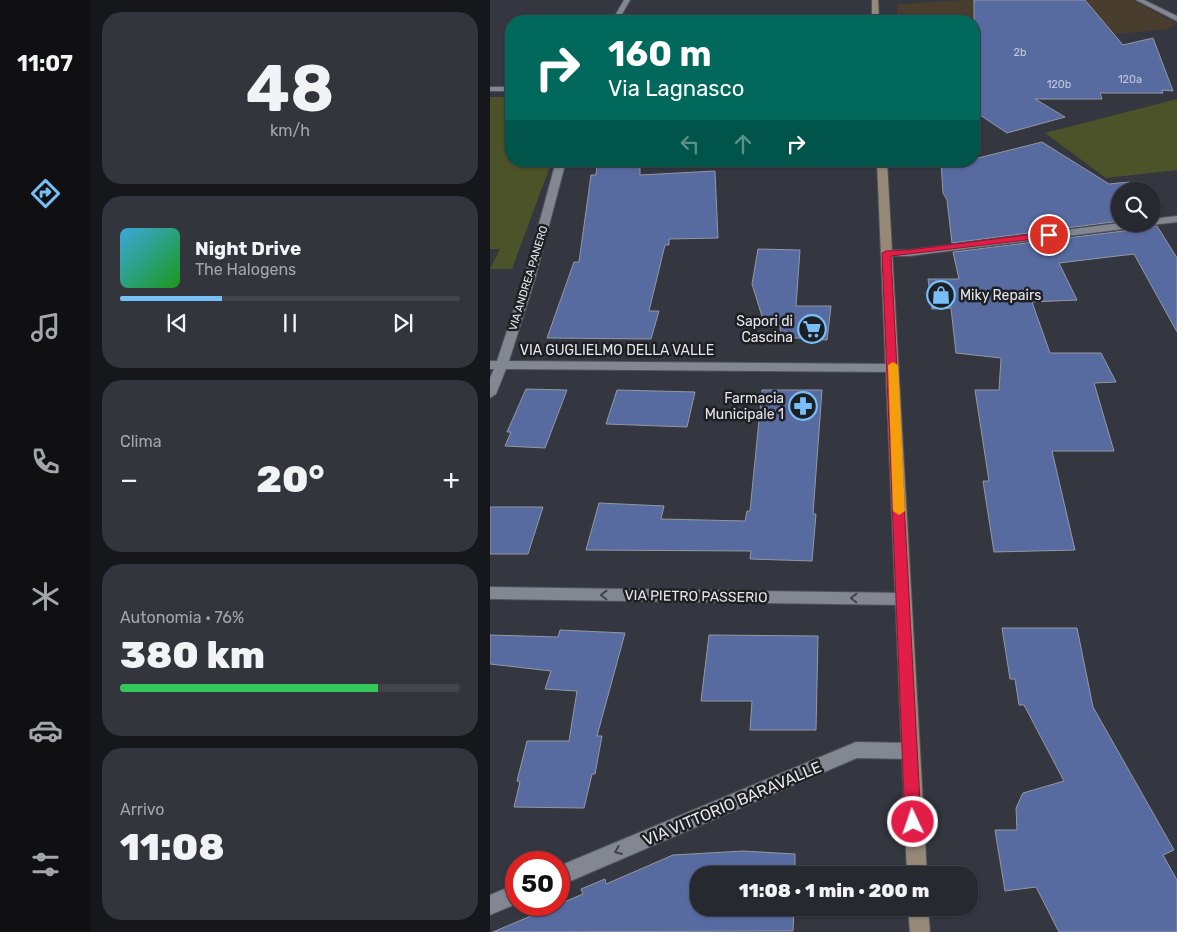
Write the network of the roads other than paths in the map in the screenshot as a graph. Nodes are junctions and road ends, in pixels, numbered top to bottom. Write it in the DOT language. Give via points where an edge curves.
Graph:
graph roads {
  1 [pos="627,0"];
  2 [pos="875,0"];
  3 [pos="1139,0"];
  4 [pos="618,15"];
  5 [pos="876,15"];
  6 [pos="1177,19"];
  7 [pos="490,89"];
  8 [pos="505,89"];
  9 [pos="559,167"];
  10 [pos="882,167"];
  11 [pos="1176,221"];
  12 [pos="1161,222"];
  13 [pos="1111,228"];
  14 [pos="886,253"];
  15 [pos="496,365"];
  16 [pos="893,368"];
  17 [pos="490,394"];
  18 [pos="490,593"];
  19 [pos="903,599"];
  20 [pos="909,751"];
  21 [pos="915,866"];
  22 [pos="570,871"];
  23 [pos="505,899"];
  24 [pos="490,905"];
  25 [pos="919,916"];
  26 [pos="920,932"];
  1 -- 4 [label="street"];
  2 -- 5 [label="main road"];
  3 -- 6 [label="street"];
  7 -- 8 [label="street"];
  9 -- 15 [label="street, VIA ANDREA PANERO" via="544,228"];
  10 -- 14 [label="main road"];
  11 -- 12 [label="street"];
  13 -- 14 [label="street"];
  14 -- 16 [label="main road"];
  15 -- 16 [label="street, VIA GUGLIELMO DELLA VALLE"];
  15 -- 17 [label="street, VIA ANDREA PANERO"];
  16 -- 19 [label="main road"];
  19 -- 18 [label="street, VIA PIETRO PASSERIO, one-way"];
  19 -- 20 [label="main road"];
  20 -- 21 [label="main road"];
  20 -- 22 [label="street, VIA VITTORIO BARAVALLE, one-way" via="856,750"];
  23 -- 24 [label="street"];
  25 -- 26 [label="main road"];
}
